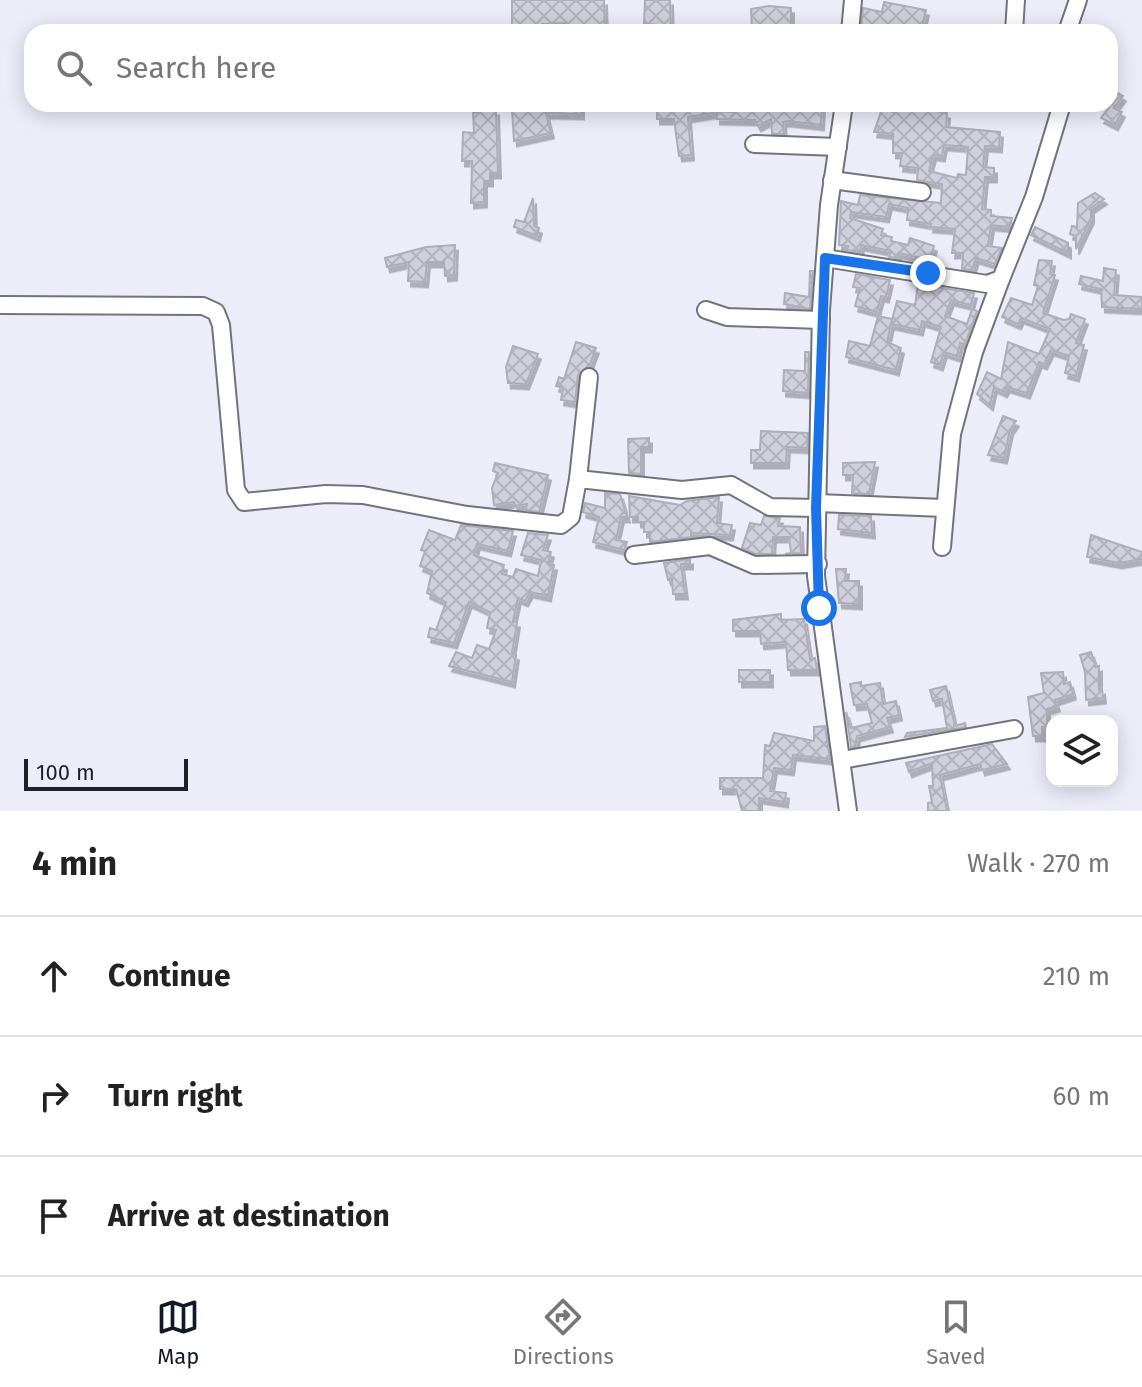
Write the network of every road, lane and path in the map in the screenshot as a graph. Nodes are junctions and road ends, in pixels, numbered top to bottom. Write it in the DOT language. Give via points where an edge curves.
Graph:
graph roads {
  1 [pos="853,0"];
  2 [pos="1016,0"];
  3 [pos="1078,0"];
  4 [pos="851,24"];
  5 [pos="1014,24"];
  6 [pos="1070,24"];
  7 [pos="843,112"];
  8 [pos="1060,112"];
  9 [pos="754,144"];
  10 [pos="838,147"];
  11 [pos="832,180"];
  12 [pos="922,192"];
  13 [pos="825,258"];
  14 [pos="1001,279"];
  15 [pos="0,305"];
  16 [pos="706,310"];
  17 [pos="821,320"];
  18 [pos="589,377"];
  19 [pos="578,479"];
  20 [pos="816,506"];
  21 [pos="944,508"];
  22 [pos="942,547"];
  23 [pos="634,555"];
  24 [pos="818,564"];
  25 [pos="1014,729"];
  26 [pos="842,760"];
  27 [pos="848,811"];
  1 -- 4 [label="street"];
  2 -- 5 [label="street"];
  3 -- 6 [label="street"];
  7 -- 10 [label="street"];
  8 -- 14 [label="street"];
  9 -- 10 [label="street"];
  10 -- 11 [label="street"];
  11 -- 12 [label="street"];
  11 -- 13 [label="street"];
  13 -- 14 [label="street" via="987,284"];
  13 -- 17 [label="street"];
  14 -- 21 [label="street" via="952,434"];
  15 -- 19 [label="street" via="203,306 216,312 241,501 363,495 467,515 561,525 571,517"];
  16 -- 17 [label="street" via="727,317"];
  17 -- 20 [label="street"];
  18 -- 19 [label="street"];
  19 -- 20 [label="street" via="682,490 731,485 770,507"];
  20 -- 21 [label="street"];
  20 -- 24 [label="street"];
  21 -- 22 [label="street"];
  23 -- 24 [label="street" via="710,546 754,565"];
  24 -- 26 [label="street" via="819,608"];
  25 -- 26 [label="street"];
  26 -- 27 [label="street"];
}
